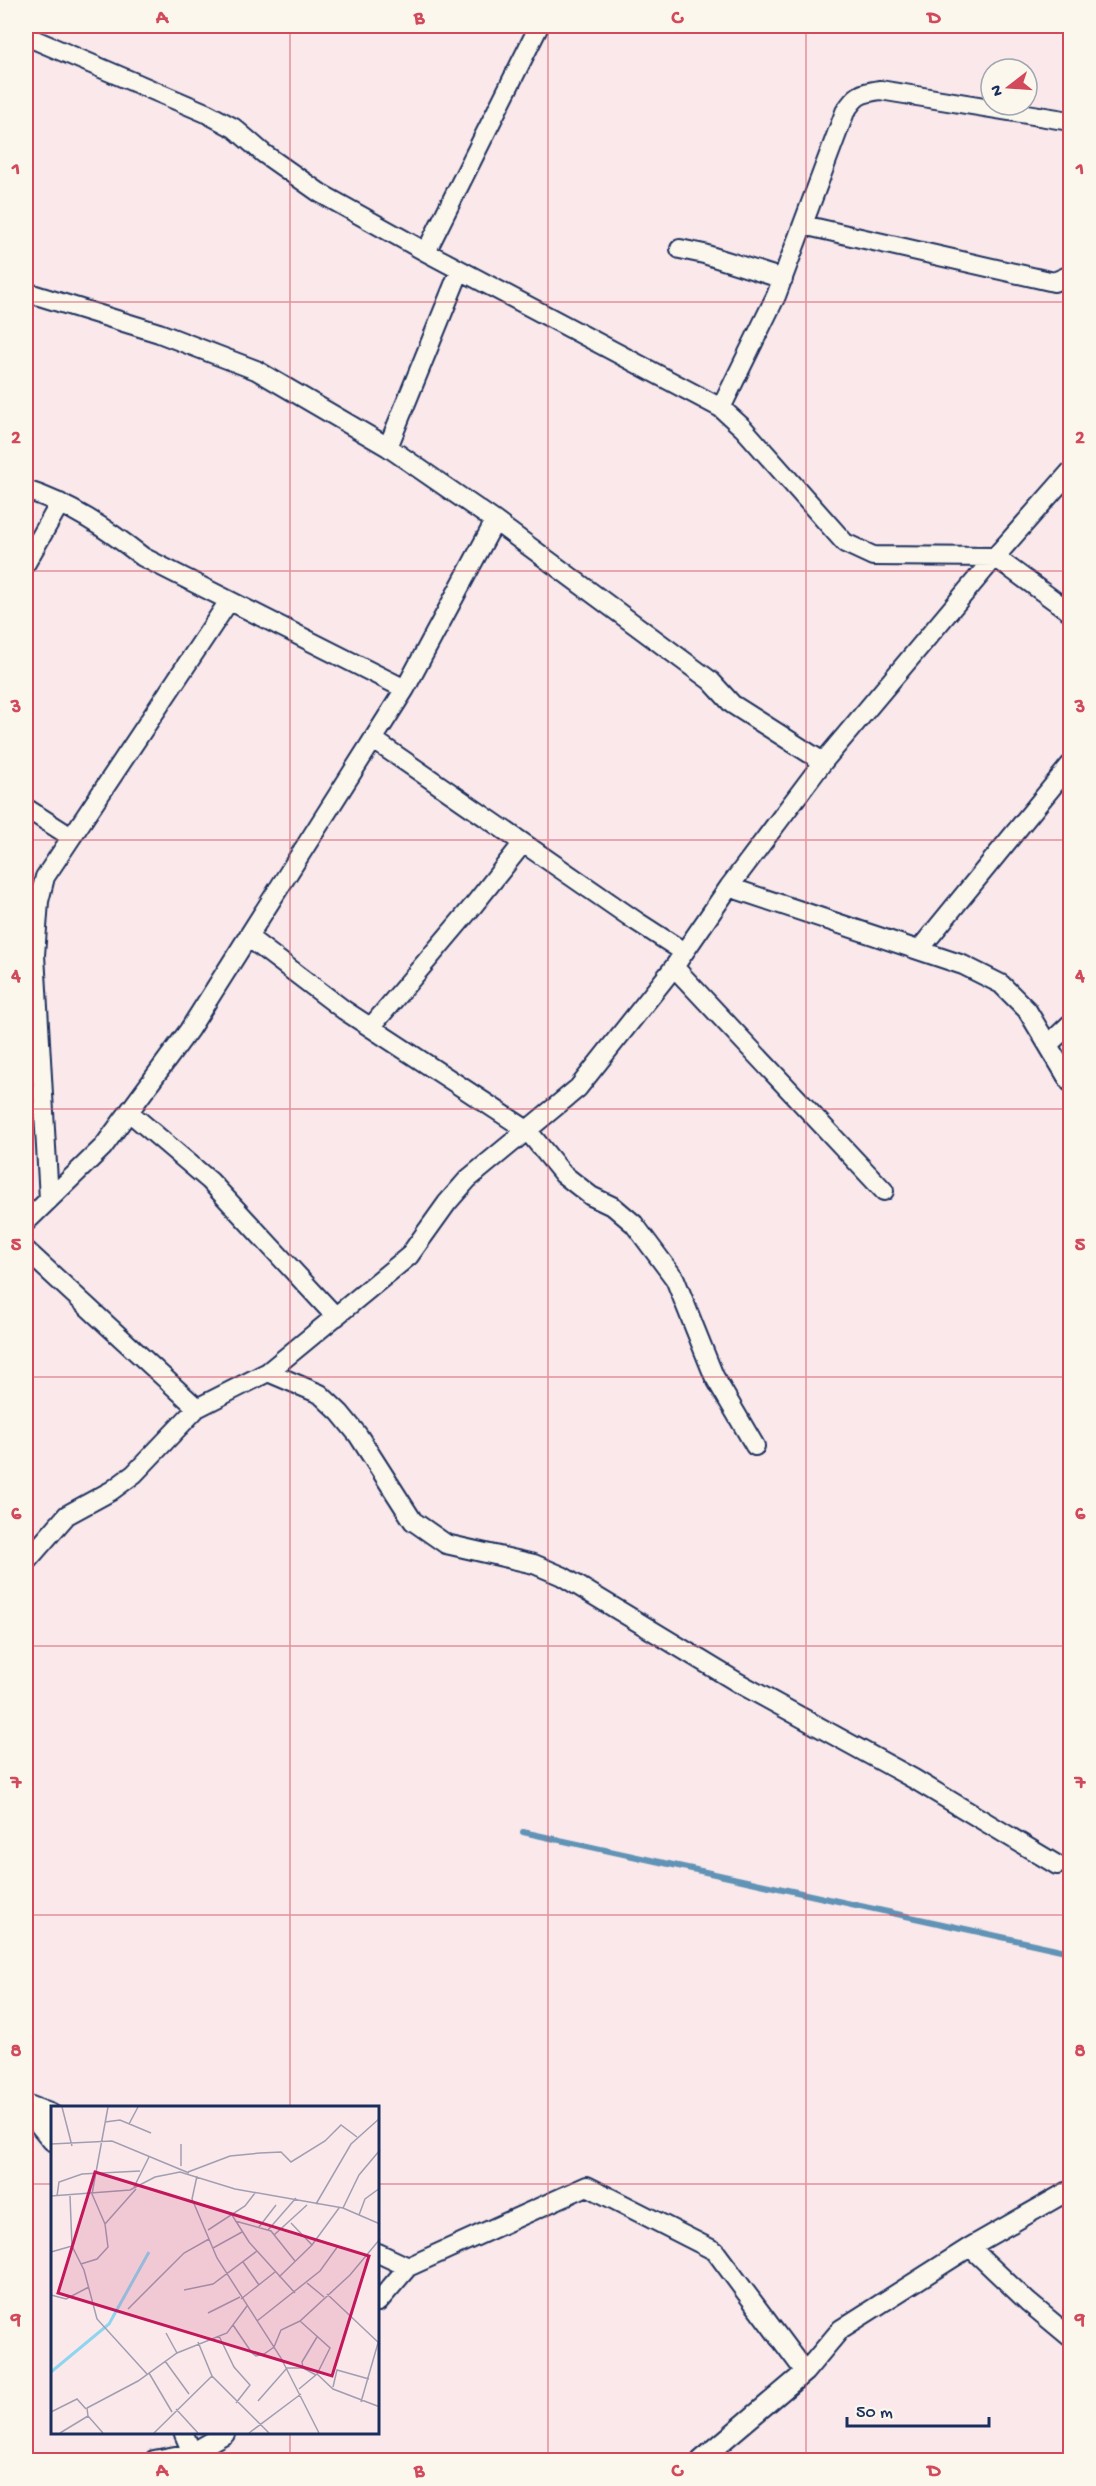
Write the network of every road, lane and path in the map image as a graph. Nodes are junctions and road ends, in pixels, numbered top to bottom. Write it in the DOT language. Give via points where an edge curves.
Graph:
graph roads {
  1 [pos="539,26"];
  2 [pos="26,36"];
  3 [pos="1071,121"];
  4 [pos="803,225"];
  5 [pos="680,249"];
  6 [pos="426,252"];
  7 [pos="460,270"];
  8 [pos="1071,275"];
  9 [pos="783,279"];
  10 [pos="26,292"];
  11 [pos="721,408"];
  12 [pos="388,447"];
  13 [pos="1071,472"];
  14 [pos="26,490"];
  15 [pos="60,503"];
  16 [pos="495,521"];
  17 [pos="995,557"];
  18 [pos="26,563"];
  19 [pos="229,601"];
  20 [pos="1071,612"];
  21 [pos="405,689"];
  22 [pos="386,721"];
  23 [pos="374,740"];
  24 [pos="389,751"];
  25 [pos="823,762"];
  26 [pos="1071,765"];
  27 [pos="26,808"];
  28 [pos="71,837"];
  29 [pos="523,843"];
  30 [pos="729,887"];
  31 [pos="32,898"];
  32 [pos="248,937"];
  33 [pos="919,950"];
  34 [pos="679,959"];
  35 [pos="31,984"];
  36 [pos="1071,1024"];
  37 [pos="371,1027"];
  38 [pos="1048,1045"];
  39 [pos="1071,1082"];
  40 [pos="129,1112"];
  41 [pos="527,1130"];
  42 [pos="884,1191"];
  43 [pos="49,1199"];
  44 [pos="26,1222"];
  45 [pos="26,1250"];
  46 [pos="336,1317"];
  47 [pos="268,1372"];
  48 [pos="196,1408"];
  49 [pos="755,1446"];
  50 [pos="26,1562"];
  51 [pos="1057,1865"];
  52 [pos="26,2104"];
  53 [pos="26,2109"];
  54 [pos="39,2121"];
  55 [pos="51,2139"];
  56 [pos="1071,2190"];
  57 [pos="970,2247"];
  58 [pos="380,2254"];
  59 [pos="408,2267"];
  60 [pos="380,2300"];
  61 [pos="1071,2337"];
  62 [pos="805,2372"];
  63 [pos="185,2435"];
  64 [pos="222,2435"];
  65 [pos="193,2456"];
  66 [pos="154,2460"];
  67 [pos="701,2460"];
  1 -- 6 [label="street"];
  2 -- 6 [label="street" via="234,128 320,193"];
  3 -- 4 [label="street" via="880,90 865,93 854,98 845,112"];
  4 -- 8 [label="street" via="1054,282"];
  4 -- 9 [label="street"];
  5 -- 9 [label="street"];
  6 -- 7 [label="street"];
  7 -- 11 [label="street"];
  7 -- 12 [label="street"];
  9 -- 11 [label="street"];
  10 -- 12 [label="street" via="159,333 256,370"];
  11 -- 17 [label="street" via="845,543 873,556"];
  12 -- 16 [label="street"];
  13 -- 17 [label="street"];
  14 -- 15 [label="street"];
  15 -- 18 [label="street"];
  15 -- 19 [label="street" via="143,557"];
  16 -- 21 [label="street"];
  16 -- 25 [label="street" via="711,681 732,704"];
  17 -- 20 [label="street"];
  17 -- 25 [label="street"];
  19 -- 21 [label="street"];
  19 -- 28 [label="street"];
  21 -- 22 [label="street"];
  22 -- 23 [label="street"];
  22 -- 24 [label="street"];
  23 -- 24 [label="street"];
  23 -- 32 [label="street"];
  24 -- 29 [label="street"];
  25 -- 30 [label="street"];
  26 -- 33 [label="street"];
  27 -- 28 [label="street"];
  28 -- 31 [label="street"];
  29 -- 34 [label="street" via="636,921"];
  29 -- 37 [label="street"];
  30 -- 33 [label="street"];
  30 -- 34 [label="street"];
  31 -- 35 [label="street" via="35,955"];
  32 -- 37 [label="street"];
  32 -- 40 [label="street" via="189,1030"];
  33 -- 38 [label="street" via="1002,984 1027,1010"];
  34 -- 41 [label="street" via="578,1088"];
  34 -- 42 [label="street"];
  35 -- 43 [label="street"];
  36 -- 38 [label="street"];
  37 -- 41 [label="street"];
  38 -- 39 [label="street"];
  40 -- 43 [label="street" via="103,1147"];
  40 -- 46 [label="street" via="210,1181"];
  41 -- 46 [label="street" via="468,1179 410,1256"];
  41 -- 49 [label="street" via="563,1174 634,1224 675,1279 714,1376"];
  43 -- 44 [label="street"];
  45 -- 48 [label="street"];
  46 -- 47 [label="street"];
  47 -- 48 [label="street"];
  47 -- 51 [label="street" via="320,1394 340,1413 358,1434 413,1521 446,1544 534,1564 562,1576 737,1682 914,1779"];
  48 -- 50 [label="street" via="134,1474 67,1515"];
  52 -- 54 [label="street"];
  53 -- 54 [label="street"];
  54 -- 55 [label="street"];
  56 -- 57 [label="street"];
  57 -- 61 [label="street"];
  57 -- 62 [label="street" via="841,2329"];
  58 -- 59 [label="street"];
  59 -- 60 [label="street"];
  59 -- 62 [label="street" via="587,2186 715,2251"];
  62 -- 67 [label="street"];
  63 -- 65 [label="street"];
  64 -- 65 [label="street"];
  65 -- 66 [label="street"];
}
